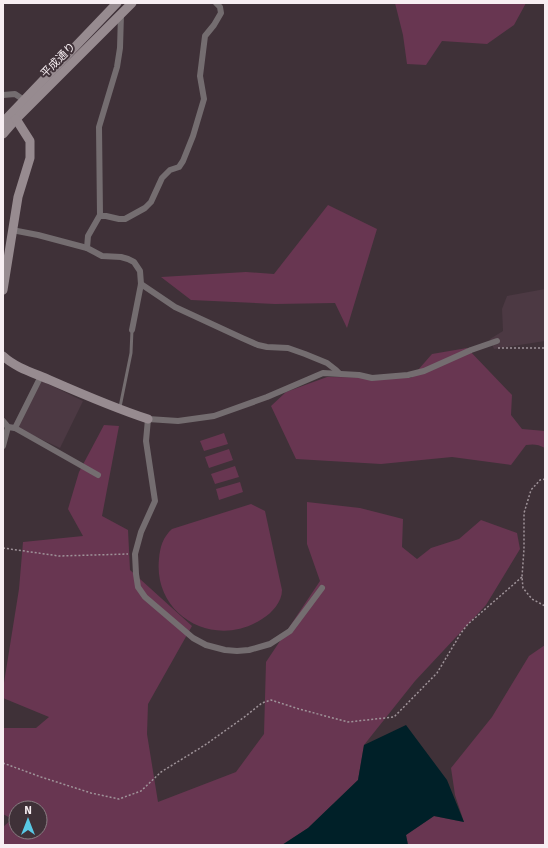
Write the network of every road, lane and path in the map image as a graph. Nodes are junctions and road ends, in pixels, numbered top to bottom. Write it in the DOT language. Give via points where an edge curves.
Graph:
graph roads {
  1 [pos="116,3"];
  2 [pos="132,3"];
  3 [pos="216,3"];
  4 [pos="121,13"];
  5 [pos="3,94"];
  6 [pos="24,100"];
  7 [pos="16,119"];
  8 [pos="3,122"];
  9 [pos="3,134"];
  10 [pos="100,216"];
  11 [pos="12,230"];
  12 [pos="87,248"];
  13 [pos="141,284"];
  14 [pos="3,290"];
  15 [pos="132,330"];
  16 [pos="497,341"];
  17 [pos="493,348"];
  18 [pos="545,348"];
  19 [pos="3,356"];
  20 [pos="339,373"];
  21 [pos="41,376"];
  22 [pos="120,410"];
  23 [pos="148,419"];
  24 [pos="3,420"];
  25 [pos="12,427"];
  26 [pos="4,438"];
  27 [pos="3,446"];
  28 [pos="98,475"];
  29 [pos="545,479"];
  30 [pos="3,548"];
  31 [pos="135,554"];
  32 [pos="522,577"];
  33 [pos="322,588"];
  34 [pos="545,606"];
  35 [pos="3,763"];
  1 -- 6 [label="street, 平成通り"];
  2 -- 4 [label="street, 平成通り"];
  3 -- 10 [label="street" via="221,13 205,36 200,76 204,99 183,161 179,167 170,170 162,178 151,202 144,208 125,219"];
  4 -- 7 [label="street, 平成通り"];
  4 -- 10 [label="street" via="117,66 99,127"];
  5 -- 6 [label="street" via="15,94"];
  6 -- 8 [label="street, 平成通り"];
  7 -- 9 [label="street, 平成通り"];
  7 -- 11 [label="street" via="30,142 30,158"];
  10 -- 12 [label="street" via="88,236"];
  11 -- 12 [label="street"];
  11 -- 14 [label="street"];
  12 -- 13 [label="street" via="102,256 121,257 134,262 140,271"];
  13 -- 15 [label="street"];
  13 -- 20 [label="street" via="176,307 242,338 258,345 288,348 305,354 327,363"];
  15 -- 22 [label="lane" via="131,353"];
  16 -- 20 [label="street" via="408,375 372,378 359,374"];
  17 -- 18 [label="path"];
  19 -- 21 [label="street" via="10,362"];
  20 -- 23 [label="street" via="323,373 268,397 214,416 178,421"];
  21 -- 22 [label="street"];
  21 -- 25 [label="street"];
  22 -- 23 [label="street"];
  23 -- 31 [label="street" via="146,441 155,501 141,532"];
  24 -- 25 [label="street"];
  25 -- 26 [label="street"];
  25 -- 28 [label="street"];
  26 -- 27 [label="street"];
  29 -- 32 [label="path" via="540,480 531,490 524,513"];
  30 -- 31 [label="path" via="59,556"];
  31 -- 33 [label="street" via="138,587 144,597 193,638 225,650 249,650 270,644 290,631"];
  32 -- 34 [label="path" via="523,588 532,599"];
  32 -- 35 [label="path" via="468,624 437,673 394,717 348,722 272,700 262,703 205,745 161,772 141,791 118,798 91,794"];
}
